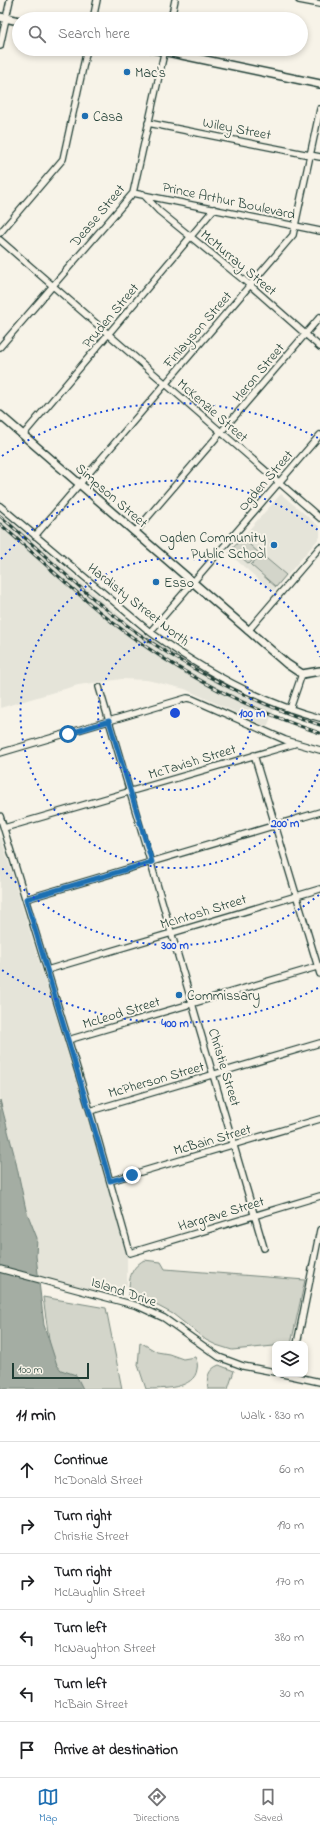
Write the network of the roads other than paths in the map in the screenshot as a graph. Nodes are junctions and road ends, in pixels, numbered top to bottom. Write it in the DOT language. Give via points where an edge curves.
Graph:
graph roads {
  1 [pos="10,0"];
  2 [pos="97,0"];
  3 [pos="175,0"];
  4 [pos="299,0"];
  5 [pos="320,4"];
  6 [pos="94,12"];
  7 [pos="172,12"];
  8 [pos="3,17"];
  9 [pos="0,46"];
  10 [pos="85,56"];
  11 [pos="163,56"];
  12 [pos="192,56"];
  13 [pos="320,84"];
  14 [pos="320,109"];
  15 [pos="148,123"];
  16 [pos="310,155"];
  17 [pos="320,157"];
  18 [pos="133,193"];
  19 [pos="144,194"];
  20 [pos="214,208"];
  21 [pos="295,226"];
  22 [pos="320,231"];
  23 [pos="0,233"];
  24 [pos="190,238"];
  25 [pos="0,240"];
  26 [pos="52,286"];
  27 [pos="250,286"];
  28 [pos="320,317"];
  29 [pos="305,335"];
  30 [pos="109,336"];
  31 [pos="0,347"];
  32 [pos="320,347"];
  33 [pos="164,384"];
  34 [pos="0,416"];
  35 [pos="221,434"];
  36 [pos="23,435"];
  37 [pos="320,435"];
  38 [pos="279,483"];
  39 [pos="79,484"];
  40 [pos="0,506"];
  41 [pos="320,518"];
  42 [pos="135,532"];
  43 [pos="35,536"];
  44 [pos="320,547"];
  45 [pos="194,581"];
  46 [pos="248,631"];
  47 [pos="150,632"];
  48 [pos="320,671"];
  49 [pos="302,674"];
  50 [pos="99,687"];
  51 [pos="290,709"];
  52 [pos="320,718"];
  53 [pos="109,721"];
  54 [pos="295,744"];
  55 [pos="320,750"];
  56 [pos="0,753"];
  57 [pos="254,755"];
  58 [pos="131,791"];
  59 [pos="320,812"];
  60 [pos="0,816"];
  61 [pos="276,825"];
  62 [pos="4,828"];
  63 [pos="152,862"];
  64 [pos="320,888"];
  65 [pos="297,895"];
  66 [pos="26,899"];
  67 [pos="172,933"];
  68 [pos="319,966"];
  69 [pos="47,970"];
  70 [pos="320,974"];
  71 [pos="193,1004"];
  72 [pos="68,1040"];
  73 [pos="320,1043"];
  74 [pos="214,1074"];
  75 [pos="90,1111"];
  76 [pos="320,1120"];
  77 [pos="235,1144"];
  78 [pos="110,1181"];
  79 [pos="320,1196"];
  80 [pos="256,1215"];
  81 [pos="320,1230"];
  82 [pos="264,1248"];
  83 [pos="0,1269"];
  84 [pos="298,1341"];
  85 [pos="272,1371"];
  86 [pos="299,1377"];
  87 [pos="320,1382"];
  1 -- 8 [label="street"];
  2 -- 6 [label="street"];
  3 -- 7 [label="street"];
  4 -- 5 [label="street"];
  8 -- 9 [label="street"];
  10 -- 23 [label="street" via="63,159"];
  11 -- 15 [label="street, Dease Street"];
  12 -- 13 [label="main road"];
  14 -- 16 [label="street, Finlayson Street"];
  15 -- 16 [label="street, Wiley Street"];
  15 -- 18 [label="street, Dease Street"];
  16 -- 17 [label="street, Wiley Street"];
  16 -- 21 [label="street, Finlayson Street"];
  18 -- 19 [label="street, Prince Arthur Boulevard"];
  18 -- 26 [label="street, Dease Street"];
  19 -- 20 [label="street, Prince Arthur Boulevard"];
  19 -- 24 [label="street, McMurray Street"];
  20 -- 21 [label="street, Prince Arthur Boulevard"];
  20 -- 24 [label="street, Pruden Street"];
  21 -- 22 [label="street, Prince Arthur Boulevard"];
  21 -- 27 [label="street, Finlayson Street" via="293,235"];
  24 -- 27 [label="street, McMurray Street"];
  24 -- 30 [label="street, Pruden Street"];
  25 -- 26 [label="street, McKenzie Street"];
  26 -- 30 [label="street, McKenzie Street"];
  26 -- 31 [label="street, Dease Street"];
  27 -- 29 [label="street, McMurray Street"];
  27 -- 33 [label="street, Finlayson Street"];
  28 -- 29 [label="street, Heron Street"];
  29 -- 32 [label="street, McMurray Street"];
  29 -- 35 [label="street, Heron Street"];
  30 -- 33 [label="street, McKenzie Street"];
  30 -- 36 [label="street, Pruden Street"];
  33 -- 35 [label="street, McKenzie Street"];
  33 -- 39 [label="street, Finlayson Street"];
  34 -- 36 [label="main road, Simpson Street"];
  35 -- 38 [label="street, McKenzie Street"];
  35 -- 42 [label="street, Heron Street"];
  36 -- 39 [label="main road, Simpson Street"];
  37 -- 38 [label="street, Ogden Street"];
  38 -- 41 [label="street, McKenzie Street"];
  38 -- 45 [label="street, Ogden Street"];
  39 -- 42 [label="main road, Simpson Street"];
  39 -- 43 [label="street, Finlayson Street"];
  40 -- 43 [label="street, Hardisty Street North"];
  42 -- 45 [label="main road, Simpson Street"];
  43 -- 47 [label="street, Hardisty Street North"];
  44 -- 46 [label="street"];
  45 -- 46 [label="main road, Simpson Street"];
  45 -- 47 [label="street, Ogden Street"];
  46 -- 49 [label="main road, Simpson Street"];
  47 -- 51 [label="street, Hardisty Street North" via="215,674"];
  48 -- 49 [label="main road"];
  49 -- 51 [label="street"];
  50 -- 53 [label="street, Christie Street"];
  51 -- 52 [label="street, Hardisty Street North"];
  53 -- 54 [label="street" via="181,699 192,699"];
  53 -- 56 [label="street"];
  53 -- 58 [label="street, Christie Street"];
  54 -- 55 [label="street"];
  54 -- 57 [label="street, McTavish Street"];
  57 -- 58 [label="street, McTavish Street"];
  57 -- 61 [label="street"];
  58 -- 62 [label="street, McTavish Street"];
  58 -- 63 [label="street, Christie Street"];
  59 -- 61 [label="street"];
  60 -- 62 [label="street"];
  61 -- 63 [label="street"];
  61 -- 65 [label="street"];
  62 -- 66 [label="street"];
  63 -- 66 [label="street"];
  63 -- 67 [label="street, Christie Street"];
  64 -- 65 [label="street, McIntosh Street"];
  65 -- 67 [label="street, McIntosh Street"];
  65 -- 68 [label="street"];
  66 -- 69 [label="street"];
  67 -- 69 [label="street, McIntosh Street"];
  67 -- 71 [label="street, Christie Street"];
  68 -- 70 [label="street"];
  68 -- 71 [label="street, McLeod Street"];
  69 -- 72 [label="street"];
  71 -- 72 [label="street, McLeod Street"];
  71 -- 74 [label="street, Christie Street"];
  72 -- 75 [label="street"];
  73 -- 74 [label="street, McPherson Street"];
  74 -- 75 [label="street, McPherson Street"];
  74 -- 77 [label="street, Christie Street"];
  75 -- 78 [label="street"];
  76 -- 77 [label="street, McBain Street"];
  77 -- 78 [label="street, McBain Street"];
  77 -- 80 [label="street, Christie Street"];
  78 -- 80 [label="street, Hargrave Street" via="130,1253"];
  79 -- 80 [label="street, Hargrave Street"];
  80 -- 82 [label="street, Christie Street"];
  81 -- 84 [label="street"];
  83 -- 85 [label="street, Island Drive" via="138,1306 156,1313 219,1357 243,1366"];
  86 -- 87 [label="street"];
}
